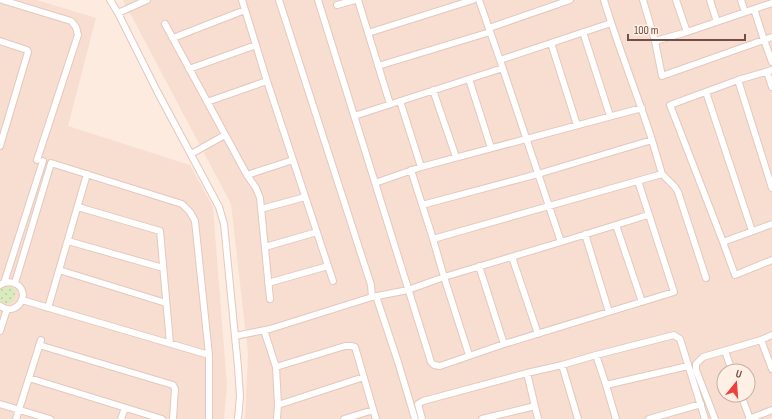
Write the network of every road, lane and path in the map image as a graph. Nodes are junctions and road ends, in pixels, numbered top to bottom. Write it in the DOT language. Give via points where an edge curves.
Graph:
graph roads {
  1 [pos="2,0"];
  2 [pos="110,0"];
  3 [pos="147,0"];
  4 [pos="242,0"];
  5 [pos="279,0"];
  6 [pos="318,0"];
  7 [pos="356,0"];
  8 [pos="473,0"];
  9 [pos="479,0"];
  10 [pos="570,0"];
  11 [pos="604,0"];
  12 [pos="642,0"];
  13 [pos="676,0"];
  14 [pos="710,0"];
  15 [pos="741,0"];
  16 [pos="769,3"];
  17 [pos="337,5"];
  18 [pos="754,9"];
  19 [pos="245,10"];
  20 [pos="745,12"];
  21 [pos="118,13"];
  22 [pos="717,22"];
  23 [pos="611,23"];
  24 [pos="165,24"];
  25 [pos="489,30"];
  26 [pos="583,32"];
  27 [pos="687,32"];
  28 [pos="368,33"];
  29 [pos="772,37"];
  30 [pos="173,38"];
  31 [pos="764,40"];
  32 [pos="0,41"];
  33 [pos="655,41"];
  34 [pos="551,43"];
  35 [pos="256,45"];
  36 [pos="500,60"];
  37 [pos="772,62"];
  38 [pos="378,66"];
  39 [pos="189,68"];
  40 [pos="503,68"];
  41 [pos="769,71"];
  42 [pos="469,79"];
  43 [pos="738,80"];
  44 [pos="267,81"];
  45 [pos="772,87"];
  46 [pos="433,90"];
  47 [pos="706,92"];
  48 [pos="400,101"];
  49 [pos="207,102"];
  50 [pos="390,104"];
  51 [pos="642,108"];
  52 [pos="354,116"];
  53 [pos="610,116"];
  54 [pos="577,125"];
  55 [pos="225,135"];
  56 [pos="526,138"];
  57 [pos="652,140"];
  58 [pos="0,146"];
  59 [pos="491,148"];
  60 [pos="191,154"];
  61 [pos="456,157"];
  62 [pos="293,160"];
  63 [pos="421,167"];
  64 [pos="411,170"];
  65 [pos="87,174"];
  66 [pos="538,174"];
  67 [pos="662,174"];
  68 [pos="247,175"];
  69 [pos="638,181"];
  70 [pos="375,183"];
  71 [pos="772,188"];
  72 [pos="305,197"];
  73 [pos="422,205"];
  74 [pos="549,206"];
  75 [pos="78,207"];
  76 [pos="261,210"];
  77 [pos="648,215"];
  78 [pos="772,224"];
  79 [pos="616,225"];
  80 [pos="752,231"];
  81 [pos="317,232"];
  82 [pos="585,234"];
  83 [pos="433,239"];
  84 [pos="68,241"];
  85 [pos="561,242"];
  86 [pos="723,242"];
  87 [pos="265,247"];
  88 [pos="512,257"];
  89 [pos="772,260"];
  90 [pos="328,266"];
  91 [pos="479,266"];
  92 [pos="163,268"];
  93 [pos="59,270"];
  94 [pos="444,277"];
  95 [pos="706,278"];
  96 [pos="333,281"];
  97 [pos="15,283"];
  98 [pos="268,283"];
  99 [pos="2,284"];
  100 [pos="408,290"];
  101 [pos="374,297"];
  102 [pos="270,299"];
  103 [pos="22,300"];
  104 [pos="642,302"];
  105 [pos="166,303"];
  106 [pos="0,306"];
  107 [pos="48,308"];
  108 [pos="7,309"];
  109 [pos="609,312"];
  110 [pos="264,330"];
  111 [pos="0,331"];
  112 [pos="538,334"];
  113 [pos="772,335"];
  114 [pos="235,336"];
  115 [pos="761,340"];
  116 [pos="170,343"];
  117 [pos="504,344"];
  118 [pos="724,351"];
  119 [pos="209,355"];
  120 [pos="470,355"];
  121 [pos="596,355"];
  122 [pos="729,363"];
  123 [pos="562,365"];
  124 [pos="688,366"];
  125 [pos="276,367"];
  126 [pos="772,369"];
  127 [pos="527,373"];
  128 [pos="364,377"];
  129 [pos="29,378"];
  130 [pos="606,385"];
  131 [pos="744,403"];
  132 [pos="0,404"];
  133 [pos="700,404"];
  134 [pos="278,405"];
  135 [pos="535,406"];
  136 [pos="124,408"];
  137 [pos="20,410"];
  138 [pos="373,410"];
  139 [pos="772,410"];
  140 [pos="16,419"];
  141 [pos="50,419"];
  142 [pos="121,419"];
  143 [pos="162,419"];
  144 [pos="174,419"];
  145 [pos="209,419"];
  146 [pos="238,419"];
  147 [pos="276,419"];
  148 [pos="344,419"];
  149 [pos="376,419"];
  150 [pos="415,419"];
  151 [pos="422,419"];
  152 [pos="482,419"];
  153 [pos="538,419"];
  154 [pos="578,419"];
  155 [pos="616,419"];
  156 [pos="649,419"];
  157 [pos="706,419"];
  158 [pos="715,419"];
  159 [pos="750,419"];
  1 -- 99 [label="street" via="71,21 78,35"];
  2 -- 21 [label="street"];
  3 -- 21 [label="street"];
  4 -- 19 [label="street"];
  5 -- 101 [label="street"];
  6 -- 52 [label="street"];
  7 -- 17 [label="street"];
  7 -- 28 [label="street"];
  8 -- 28 [label="street"];
  9 -- 25 [label="street"];
  10 -- 25 [label="street"];
  11 -- 23 [label="street"];
  12 -- 33 [label="street"];
  13 -- 27 [label="street"];
  14 -- 22 [label="street"];
  15 -- 20 [label="street"];
  16 -- 18 [label="street"];
  18 -- 20 [label="street"];
  18 -- 31 [label="street"];
  19 -- 30 [label="street"];
  19 -- 35 [label="street"];
  20 -- 22 [label="street"];
  21 -- 60 [label="street"];
  22 -- 27 [label="street"];
  23 -- 26 [label="street"];
  23 -- 51 [label="street"];
  24 -- 30 [label="street"];
  25 -- 36 [label="street"];
  25 -- 38 [label="street"];
  26 -- 34 [label="street"];
  26 -- 53 [label="street"];
  27 -- 33 [label="street"];
  28 -- 38 [label="street"];
  29 -- 31 [label="street"];
  30 -- 39 [label="street"];
  31 -- 33 [label="street" via="662,76"];
  31 -- 37 [label="street"];
  32 -- 58 [label="street" via="28,50"];
  34 -- 36 [label="street"];
  34 -- 54 [label="street"];
  35 -- 39 [label="street"];
  35 -- 44 [label="street"];
  36 -- 40 [label="street"];
  38 -- 50 [label="street"];
  39 -- 49 [label="street"];
  40 -- 42 [label="street"];
  40 -- 56 [label="street"];
  41 -- 43 [label="street"];
  41 -- 45 [label="street"];
  42 -- 46 [label="street"];
  42 -- 59 [label="street"];
  43 -- 47 [label="street"];
  43 -- 71 [label="street"];
  44 -- 49 [label="street"];
  44 -- 62 [label="street"];
  46 -- 48 [label="street"];
  46 -- 61 [label="street"];
  47 -- 80 [label="street"];
  47 -- 86 [label="street" via="670,105"];
  48 -- 50 [label="street"];
  48 -- 63 [label="street"];
  49 -- 55 [label="street"];
  50 -- 52 [label="street"];
  51 -- 53 [label="street"];
  51 -- 57 [label="street"];
  52 -- 70 [label="street"];
  53 -- 54 [label="street"];
  54 -- 56 [label="street"];
  55 -- 60 [label="street"];
  55 -- 68 [label="street"];
  56 -- 59 [label="street"];
  56 -- 66 [label="street"];
  57 -- 66 [label="street"];
  57 -- 67 [label="street"];
  59 -- 61 [label="street"];
  60 -- 114 [label="street" via="219,207 224,224"];
  61 -- 63 [label="street"];
  62 -- 68 [label="street"];
  62 -- 72 [label="street"];
  63 -- 64 [label="street"];
  64 -- 70 [label="street"];
  64 -- 73 [label="street"];
  65 -- 75 [label="street"];
  65 -- 97 [label="street" via="51,163"];
  65 -- 119 [label="street" via="182,204 190,212 195,221"];
  66 -- 73 [label="street"];
  66 -- 74 [label="street"];
  67 -- 69 [label="street"];
  67 -- 95 [label="street" via="678,192"];
  68 -- 76 [label="street" via="256,188"];
  69 -- 74 [label="street"];
  69 -- 77 [label="street"];
  70 -- 100 [label="street"];
  72 -- 76 [label="street"];
  72 -- 81 [label="street"];
  73 -- 83 [label="street"];
  74 -- 83 [label="street"];
  74 -- 85 [label="street"];
  75 -- 84 [label="street"];
  75 -- 92 [label="street" via="160,231"];
  76 -- 87 [label="street"];
  77 -- 79 [label="street"];
  77 -- 104 [label="street" via="674,292"];
  78 -- 80 [label="street"];
  79 -- 82 [label="street"];
  79 -- 104 [label="street"];
  80 -- 86 [label="street"];
  81 -- 87 [label="street"];
  81 -- 90 [label="street"];
  82 -- 85 [label="street"];
  82 -- 109 [label="street"];
  83 -- 94 [label="street"];
  84 -- 92 [label="street"];
  84 -- 93 [label="street"];
  85 -- 88 [label="street"];
  86 -- 89 [label="street" via="735,275"];
  87 -- 98 [label="street"];
  88 -- 91 [label="street"];
  88 -- 112 [label="street"];
  90 -- 96 [label="street"];
  90 -- 98 [label="street"];
  91 -- 94 [label="street"];
  91 -- 117 [label="street"];
  92 -- 105 [label="street"];
  93 -- 105 [label="street"];
  93 -- 107 [label="street"];
  94 -- 100 [label="street"];
  94 -- 120 [label="street"];
  97 -- 99 [label="street"];
  97 -- 103 [label="street" via="22,291"];
  98 -- 102 [label="street"];
  100 -- 101 [label="street"];
  100 -- 120 [label="street" via="431,362 440,366"];
  101 -- 110 [label="street"];
  101 -- 150 [label="street" via="398,362"];
  103 -- 107 [label="street"];
  103 -- 108 [label="street" via="16,308"];
  104 -- 109 [label="street"];
  105 -- 116 [label="street"];
  106 -- 108 [label="street"];
  107 -- 116 [label="street"];
  108 -- 111 [label="street"];
  109 -- 112 [label="street"];
  110 -- 114 [label="street"];
  110 -- 125 [label="street"];
  112 -- 117 [label="street"];
  113 -- 115 [label="street"];
  114 -- 146 [label="street" via="240,396"];
  115 -- 118 [label="street"];
  115 -- 126 [label="street"];
  116 -- 119 [label="street"];
  117 -- 120 [label="street"];
  118 -- 122 [label="street"];
  118 -- 158 [label="street" via="703,357 696,364"];
  119 -- 145 [label="street"];
  121 -- 123 [label="street"];
  121 -- 124 [label="street" via="674,335 680,339"];
  121 -- 130 [label="street"];
  123 -- 127 [label="street"];
  123 -- 154 [label="street"];
  124 -- 130 [label="street"];
  124 -- 133 [label="street"];
  125 -- 128 [label="street" via="350,346 355,347"];
  125 -- 134 [label="street"];
  127 -- 135 [label="street"];
  127 -- 151 [label="street" via="423,401 418,404"];
  128 -- 134 [label="street"];
  128 -- 138 [label="street"];
  129 -- 136 [label="street"];
  129 -- 137 [label="street"];
  129 -- 144 [label="street" via="40,343 173,385"];
  130 -- 155 [label="street"];
  131 -- 159 [label="street"];
  132 -- 137 [label="street"];
  133 -- 156 [label="street"];
  133 -- 157 [label="street"];
  134 -- 147 [label="street"];
  135 -- 152 [label="street"];
  135 -- 153 [label="street"];
  136 -- 142 [label="street"];
  136 -- 143 [label="street"];
  137 -- 140 [label="street"];
  137 -- 141 [label="street"];
  138 -- 148 [label="street"];
  138 -- 149 [label="street"];
  139 -- 159 [label="street"];
}
